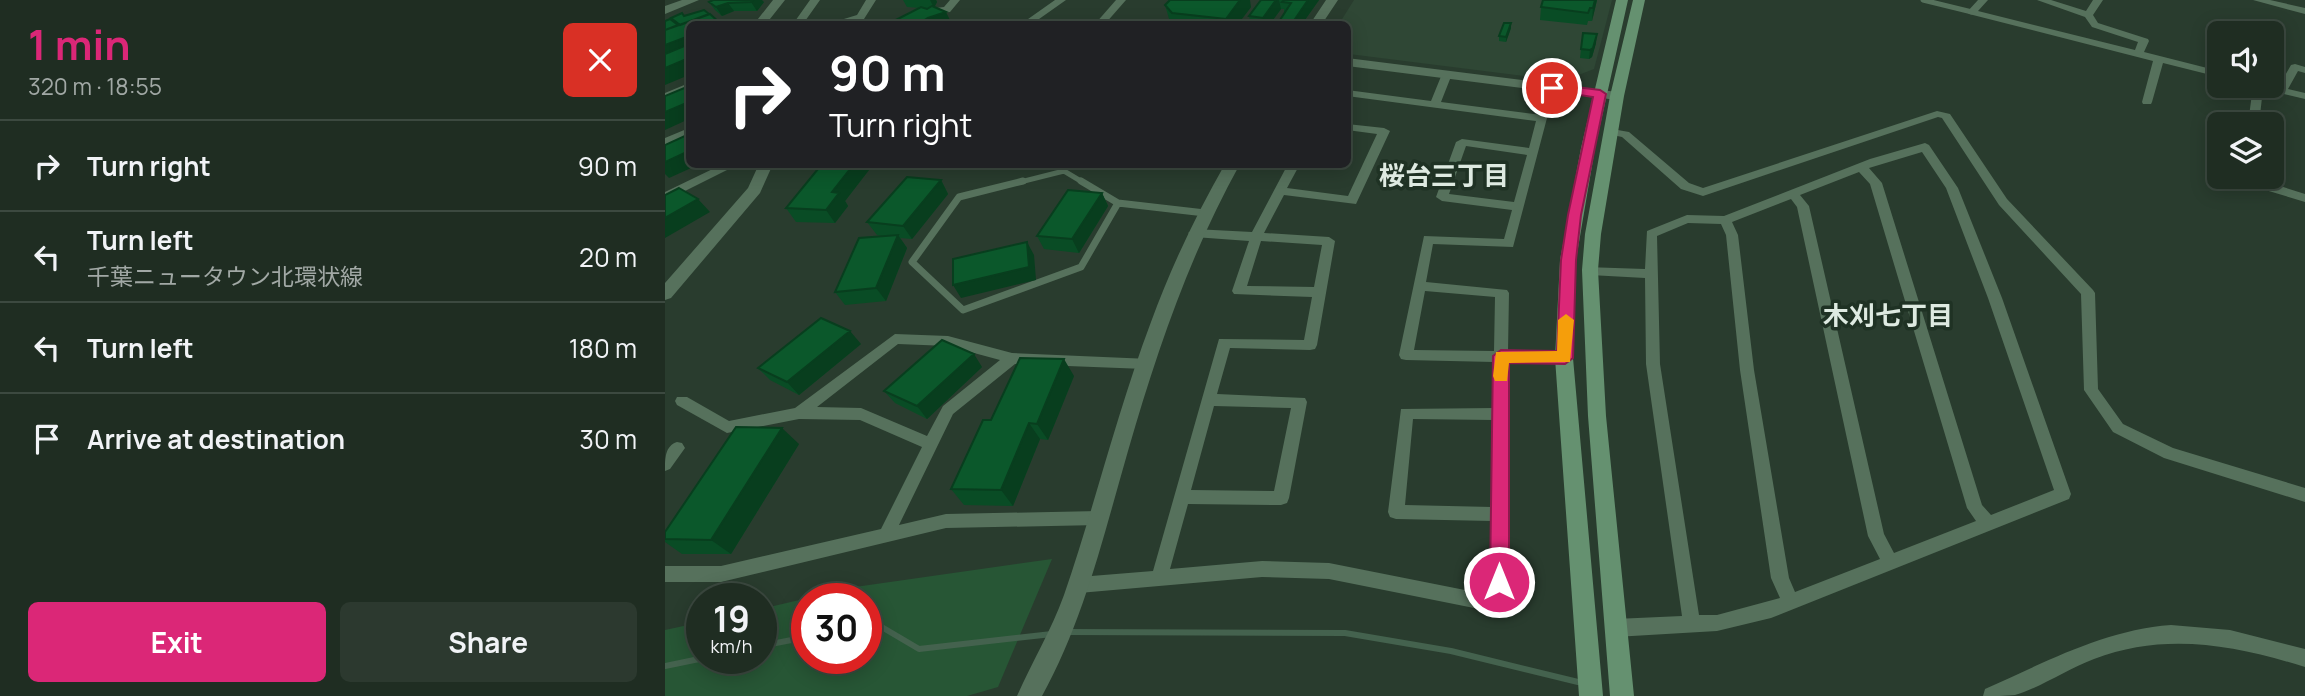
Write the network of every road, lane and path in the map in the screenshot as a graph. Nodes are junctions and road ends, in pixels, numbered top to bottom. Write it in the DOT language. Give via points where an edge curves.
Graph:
graph roads {
  1 [pos="693,0"];
  2 [pos="779,0"];
  3 [pos="815,0"];
  4 [pos="871,0"];
  5 [pos="955,0"];
  6 [pos="1061,0"];
  7 [pos="1121,0"];
  8 [pos="1332,0"];
  9 [pos="1342,0"];
  10 [pos="1622,0"];
  11 [pos="1639,0"];
  12 [pos="1923,0"];
  13 [pos="1983,0"];
  14 [pos="2042,0"];
  15 [pos="2098,0"];
  16 [pos="2258,0"];
  17 [pos="669,5"];
  18 [pos="2305,10"];
  19 [pos="1972,12"];
  20 [pos="2088,15"];
  21 [pos="762,21"];
  22 [pos="800,21"];
  23 [pos="847,21"];
  24 [pos="900,21"];
  25 [pos="1030,21"];
  26 [pos="1104,21"];
  27 [pos="1318,21"];
  28 [pos="1329,21"];
  29 [pos="2139,54"];
  30 [pos="2159,59"];
  31 [pos="1351,63"];
  32 [pos="2305,70"];
  33 [pos="2207,71"];
  34 [pos="1447,75"];
  35 [pos="2284,86"];
  36 [pos="686,87"];
  37 [pos="2284,91"];
  38 [pos="1351,94"];
  39 [pos="1609,95"];
  40 [pos="2305,96"];
  41 [pos="665,97"];
  42 [pos="2147,102"];
  43 [pos="1435,104"];
  44 [pos="1351,127"];
  45 [pos="686,132"];
  46 [pos="1612,132"];
  47 [pos="665,142"];
  48 [pos="1534,152"];
  49 [pos="1861,167"];
  50 [pos="726,168"];
  51 [pos="765,168"];
  52 [pos="1231,168"];
  53 [pos="1292,168"];
  54 [pos="2276,189"];
  55 [pos="1280,191"];
  56 [pos="1793,194"];
  57 [pos="665,197"];
  58 [pos="2305,198"];
  59 [pos="1118,203"];
  60 [pos="1519,207"];
  61 [pos="1205,213"];
  62 [pos="1725,220"];
  63 [pos="1193,233"];
  64 [pos="1256,237"];
  65 [pos="1590,270"];
  66 [pos="1650,274"];
  67 [pos="1419,286"];
  68 [pos="667,288"];
  69 [pos="1320,292"];
  70 [pos="1501,356"];
  71 [pos="1012,358"];
  72 [pos="1565,358"];
  73 [pos="1145,363"];
  74 [pos="1208,400"];
  75 [pos="683,401"];
  76 [pos="799,413"];
  77 [pos="1500,414"];
  78 [pos="932,445"];
  79 [pos="677,448"];
  80 [pos="665,464"];
  81 [pos="2305,495"];
  82 [pos="1181,497"];
  83 [pos="1499,514"];
  84 [pos="1099,518"];
  85 [pos="1988,524"];
  86 [pos="886,535"];
  87 [pos="1891,563"];
  88 [pos="665,574"];
  89 [pos="1159,579"];
  90 [pos="1079,585"];
  91 [pos="1790,602"];
  92 [pos="1692,625"];
  93 [pos="1615,628"];
  94 [pos="2305,658"];
  95 [pos="1029,696"];
  96 [pos="1591,696"];
  97 [pos="1622,696"];
  98 [pos="1992,696"];
  1 -- 17 [label="street"];
  2 -- 21 [label="street"];
  3 -- 22 [label="street"];
  4 -- 23 [label="street" via="861,17"];
  5 -- 24 [label="street" via="947,10 915,13"];
  6 -- 25 [label="street"];
  7 -- 26 [label="street"];
  8 -- 27 [label="street"];
  9 -- 28 [label="street"];
  10 -- 39 [label="main road"];
  11 -- 39 [label="main road"];
  12 -- 19 [label="lane"];
  13 -- 19 [label="street"];
  14 -- 20 [label="street"];
  15 -- 20 [label="street"];
  16 -- 18 [label="street"];
  19 -- 29 [label="street"];
  20 -- 29 [label="street" via="2095,25 2144,41"];
  29 -- 30 [label="street"];
  30 -- 33 [label="street"];
  30 -- 42 [label="street"];
  31 -- 34 [label="street"];
  32 -- 35 [label="street" via="2295,67"];
  34 -- 39 [label="street"];
  34 -- 43 [label="street"];
  36 -- 41 [label="street"];
  37 -- 40 [label="street"];
  38 -- 43 [label="street"];
  39 -- 46 [label="main road"];
  39 -- 72 [label="main road" via="1573,226"];
  43 -- 48 [label="street" via="1542,118"];
  44 -- 55 [label="street" via="1384,131 1352,201"];
  45 -- 47 [label="street"];
  46 -- 65 [label="main road"];
  46 -- 81 [label="street" via="1625,134 1685,186 1703,192 1937,114 1946,116 2003,202 2088,293 2091,390 2118,428 2169,453"];
  48 -- 60 [label="street"];
  48 -- 60 [label="street" via="1462,142 1441,197"];
  49 -- 56 [label="street"];
  49 -- 85 [label="street" via="1876,183 1975,508"];
  49 -- 85 [label="street" via="1925,147 1952,188 1995,298 2063,494"];
  50 -- 57 [label="street"];
  51 -- 68 [label="street" via="755,190"];
  52 -- 61 [label="street"];
  53 -- 55 [label="street"];
  54 -- 58 [label="street"];
  55 -- 64 [label="street"];
  56 -- 62 [label="street"];
  56 -- 87 [label="street" via="1803,206 1876,536"];
  59 -- 59 [label="lane" via="1064,171 960,197 912,262 963,310 1081,267"];
  59 -- 61 [label="lane"];
  60 -- 67 [label="street" via="1509,244 1428,239"];
  61 -- 63 [label="street"];
  62 -- 66 [label="street" via="1687,219 1651,234"];
  62 -- 91 [label="street" via="1732,235 1747,370 1780,579"];
  63 -- 64 [label="street"];
  63 -- 73 [label="street"];
  64 -- 69 [label="street" via="1329,241"];
  64 -- 69 [label="street" via="1239,291"];
  65 -- 66 [label="street"];
  65 -- 93 [label="main road"];
  66 -- 92 [label="street" via="1653,364"];
  67 -- 70 [label="street" via="1502,293"];
  67 -- 70 [label="street" via="1406,355"];
  69 -- 74 [label="street" via="1310,345 1224,343"];
  70 -- 72 [label="street"];
  70 -- 77 [label="street"];
  71 -- 73 [label="street"];
  71 -- 76 [label="street" via="948,341 895,338"];
  71 -- 78 [label="street" via="948,410"];
  72 -- 96 [label="main road"];
  73 -- 84 [label="street"];
  74 -- 82 [label="street"];
  74 -- 82 [label="street" via="1300,402 1281,498"];
  75 -- 76 [label="street" via="727,427"];
  76 -- 78 [label="street" via="861,414"];
  77 -- 83 [label="street"];
  77 -- 83 [label="street" via="1406,413 1396,512"];
  78 -- 86 [label="street"];
  79 -- 80 [label="street"];
  82 -- 89 [label="street"];
  83 -- 89 [label="street" via="1499,605 1329,571 1262,569"];
  84 -- 86 [label="street" via="946,521"];
  84 -- 90 [label="street"];
  85 -- 87 [label="street"];
  86 -- 88 [label="street" via="720,574"];
  87 -- 91 [label="street"];
  89 -- 90 [label="street"];
  90 -- 95 [label="street" via="1052,657"];
  91 -- 92 [label="street" via="1739,618"];
  92 -- 93 [label="street"];
  93 -- 97 [label="main road"];
  94 -- 98 [label="street" via="2199,634 2151,635 2104,646"];
}
